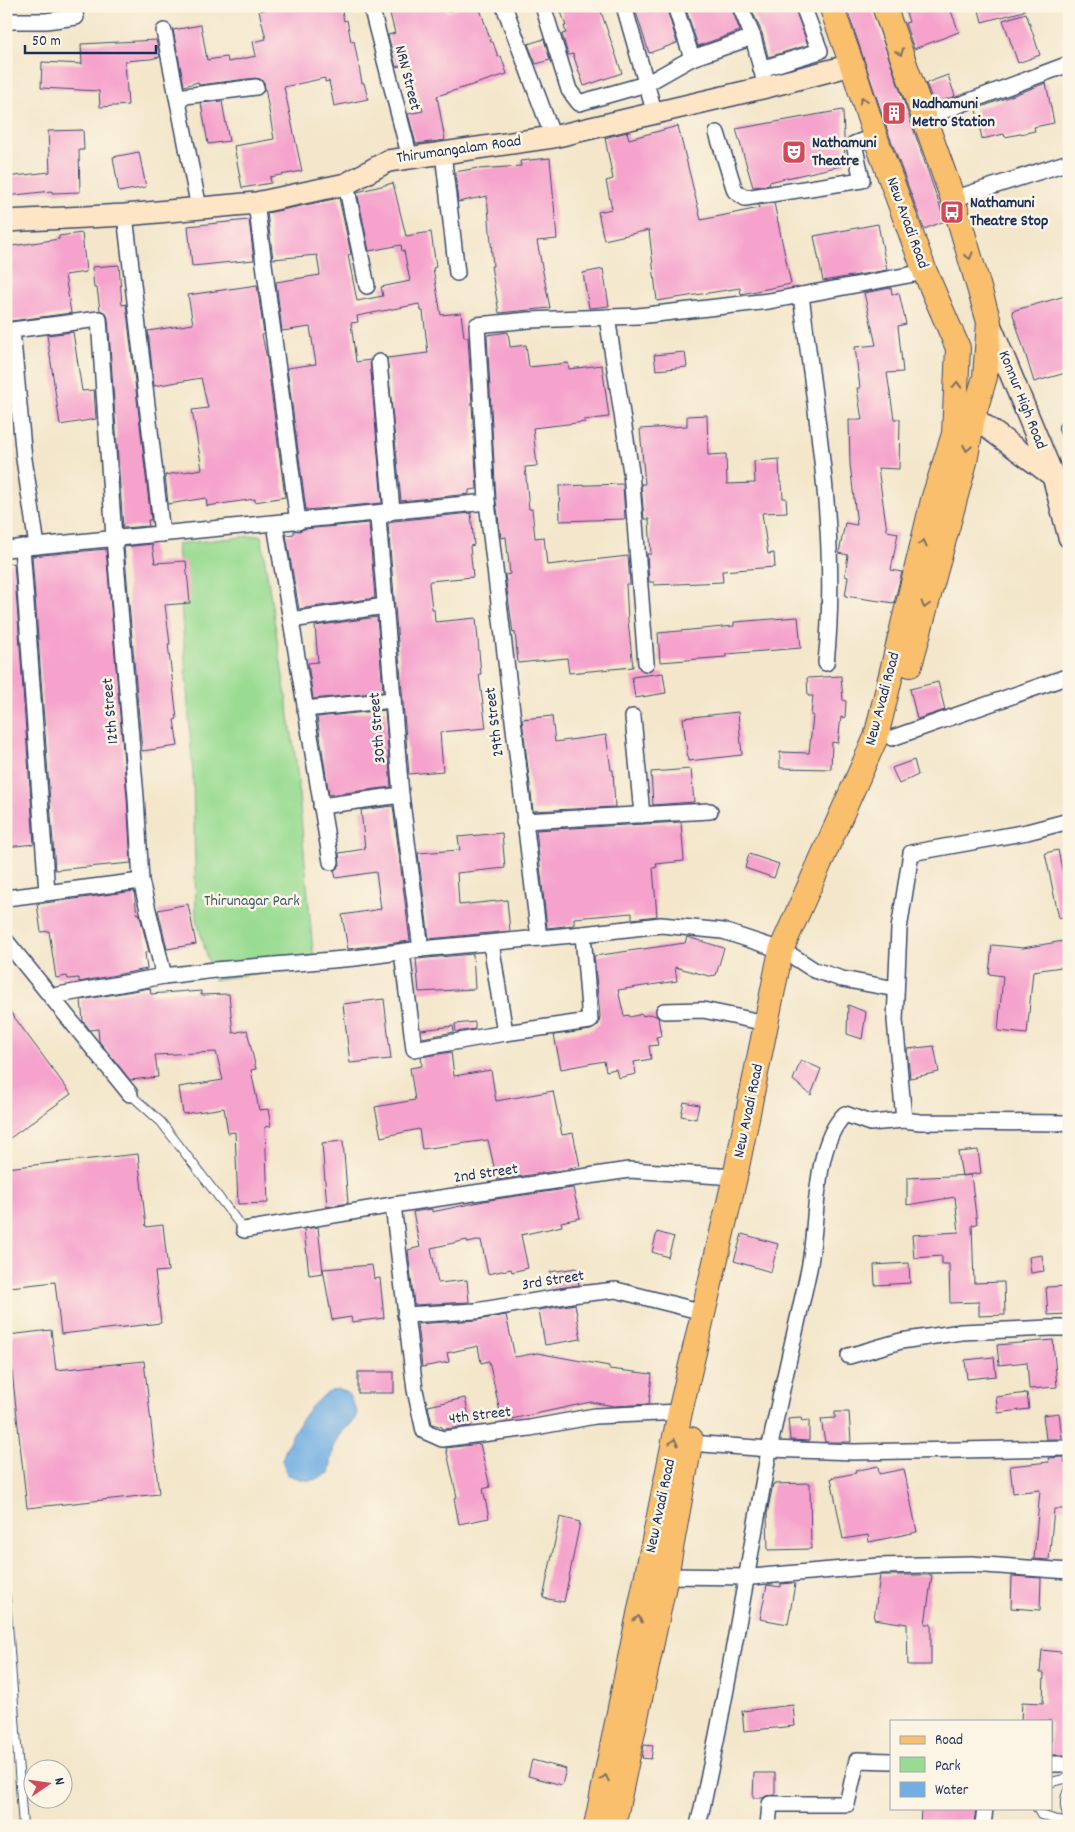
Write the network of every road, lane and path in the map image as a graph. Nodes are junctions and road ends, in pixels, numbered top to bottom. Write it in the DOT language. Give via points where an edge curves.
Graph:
graph roads {
  1 [pos="371,6"];
  2 [pos="504,6"];
  3 [pos="543,6"];
  4 [pos="624,6"];
  5 [pos="675,6"];
  6 [pos="740,6"];
  7 [pos="804,6"];
  8 [pos="831,6"];
  9 [pos="884,6"];
  10 [pos="76,17"];
  11 [pos="6,21"];
  12 [pos="164,31"];
  13 [pos="752,37"];
  14 [pos="692,58"];
  15 [pos="1069,64"];
  16 [pos="852,65"];
  17 [pos="763,78"];
  18 [pos="646,84"];
  19 [pos="256,86"];
  20 [pos="177,97"];
  21 [pos="655,114"];
  22 [pos="924,118"];
  23 [pos="717,134"];
  24 [pos="875,136"];
  25 [pos="553,137"];
  26 [pos="443,153"];
  27 [pos="410,158"];
  28 [pos="1069,162"];
  29 [pos="346,184"];
  30 [pos="953,199"];
  31 [pos="256,203"];
  32 [pos="199,208"];
  33 [pos="125,215"];
  34 [pos="6,221"];
  35 [pos="925,272"];
  36 [pos="457,273"];
  37 [pos="367,286"];
  38 [pos="801,295"];
  39 [pos="607,317"];
  40 [pos="9,330"];
  41 [pos="988,334"];
  42 [pos="957,345"];
  43 [pos="379,362"];
  44 [pos="964,415"];
  45 [pos="1069,426"];
  46 [pos="1069,434"];
  47 [pos="1053,476"];
  48 [pos="1064,496"];
  49 [pos="487,502"];
  50 [pos="392,511"];
  51 [pos="298,522"];
  52 [pos="275,524"];
  53 [pos="162,534"];
  54 [pos="1069,537"];
  55 [pos="114,538"];
  56 [pos="37,546"];
  57 [pos="22,547"];
  58 [pos="6,549"];
  59 [pos="385,606"];
  60 [pos="291,620"];
  61 [pos="646,663"];
  62 [pos="826,663"];
  63 [pos="1069,676"];
  64 [pos="393,700"];
  65 [pos="305,709"];
  66 [pos="633,717"];
  67 [pos="892,738"];
  68 [pos="401,795"];
  69 [pos="321,806"];
  70 [pos="710,810"];
  71 [pos="642,815"];
  72 [pos="524,821"];
  73 [pos="1069,821"];
  74 [pos="331,862"];
  75 [pos="140,881"];
  76 [pos="47,892"];
  77 [pos="6,898"];
  78 [pos="583,934"];
  79 [pos="538,938"];
  80 [pos="6,941"];
  81 [pos="491,943"];
  82 [pos="421,949"];
  83 [pos="402,952"];
  84 [pos="788,954"];
  85 [pos="164,976"];
  86 [pos="896,989"];
  87 [pos="53,996"];
  88 [pos="664,1011"];
  89 [pos="766,1023"];
  90 [pos="505,1033"];
  91 [pos="130,1094"];
  92 [pos="904,1120"];
  93 [pos="1069,1122"];
  94 [pos="735,1177"];
  95 [pos="394,1205"];
  96 [pos="244,1230"];
  97 [pos="704,1312"];
  98 [pos="405,1316"];
  99 [pos="1069,1328"];
  100 [pos="849,1356"];
  101 [pos="680,1412"];
  102 [pos="690,1443"];
  103 [pos="770,1448"];
  104 [pos="1069,1448"];
  105 [pos="1069,1571"];
  106 [pos="666,1576"];
  107 [pos="746,1577"];
  108 [pos="6,1597"];
  109 [pos="890,1761"];
  110 [pos="1052,1764"];
  111 [pos="1069,1764"];
  112 [pos="1069,1778"];
  113 [pos="1052,1782"];
  114 [pos="1069,1789"];
  115 [pos="985,1810"];
  116 [pos="1037,1810"];
  117 [pos="1069,1819"];
  118 [pos="1069,1824"];
  119 [pos="23,1826"];
  120 [pos="596,1826"];
  121 [pos="613,1826"];
  122 [pos="698,1826"];
  123 [pos="768,1826"];
  124 [pos="982,1826"];
  1 -- 27 [label="street, NRN Street"];
  2 -- 25 [label="street"];
  3 -- 18 [label="street" via="570,90 579,103"];
  4 -- 18 [label="street"];
  5 -- 14 [label="street"];
  6 -- 13 [label="street"];
  7 -- 17 [label="street" via="820,51"];
  8 -- 16 [label="main road, New Avadi Road"];
  9 -- 22 [label="main road, New Avadi Road, one-way"];
  10 -- 11 [label="street"];
  12 -- 20 [label="street"];
  13 -- 14 [label="street"];
  13 -- 17 [label="street"];
  14 -- 18 [label="street"];
  15 -- 22 [label="street"];
  16 -- 17 [label="street, Thirumangalam Road"];
  24 -- 16 [label="main road, New Avadi Road, one-way"];
  17 -- 21 [label="street, Thirumangalam Road"];
  18 -- 21 [label="street"];
  19 -- 20 [label="street"];
  20 -- 32 [label="street"];
  21 -- 25 [label="street, Thirumangalam Road"];
  22 -- 30 [label="main road, New Avadi Road"];
  23 -- 24 [label="street" via="734,191 745,198 862,180 854,144"];
  24 -- 35 [label="main road, New Avadi Road"];
  25 -- 26 [label="street, Thirumangalam Road"];
  26 -- 27 [label="street, Thirumangalam Road"];
  26 -- 36 [label="street"];
  27 -- 29 [label="street, Thirumangalam Road" via="388,161"];
  28 -- 30 [label="street"];
  29 -- 31 [label="street, Thirumangalam Road"];
  29 -- 37 [label="street"];
  30 -- 41 [label="main road, New Avadi Road, one-way"];
  31 -- 32 [label="street, Thirumangalam Road"];
  31 -- 51 [label="street"];
  32 -- 33 [label="street, Thirumangalam Road"];
  33 -- 34 [label="street, Thirumangalam Road"];
  33 -- 53 [label="street"];
  35 -- 38 [label="street"];
  35 -- 42 [label="main road, New Avadi Road"];
  38 -- 39 [label="street" via="656,314"];
  38 -- 62 [label="street" via="828,509 830,607"];
  39 -- 49 [label="street, 29th Street" via="476,325"];
  39 -- 61 [label="street" via="631,472"];
  40 -- 55 [label="street, 12th Street" via="98,319"];
  40 -- 56 [label="street"];
  41 -- 42 [label="main road"];
  41 -- 44 [label="main road, New Avadi Road" via="985,377"];
  41 -- 47 [label="street, Konnur High Road"];
  44 -- 42 [label="main road, New Avadi Road, one-way"];
  43 -- 50 [label="street"];
  44 -- 47 [label="street"];
  44 -- 67 [label="main road, New Avadi Road, one-way" via="965,462"];
  84 -- 44 [label="main road, New Avadi Road, one-way" via="876,737 933,500 954,434"];
  45 -- 46 [label="street"];
  47 -- 48 [label="street, Konnur High Road"];
  48 -- 54 [label="street, Konnur High Road"];
  49 -- 50 [label="street"];
  49 -- 72 [label="street, 29th Street"];
  50 -- 51 [label="street"];
  50 -- 59 [label="street, 30th Street" via="378,518"];
  51 -- 52 [label="street"];
  52 -- 53 [label="street"];
  52 -- 60 [label="street"];
  53 -- 55 [label="street"];
  55 -- 56 [label="street"];
  55 -- 75 [label="street, 12th Street"];
  56 -- 57 [label="street"];
  57 -- 58 [label="street"];
  57 -- 76 [label="street"];
  59 -- 60 [label="street"];
  59 -- 64 [label="street, 30th Street"];
  60 -- 65 [label="street"];
  63 -- 67 [label="street"];
  64 -- 65 [label="street"];
  64 -- 68 [label="street, 30th Street"];
  65 -- 69 [label="street"];
  66 -- 71 [label="street"];
  67 -- 84 [label="main road, New Avadi Road"];
  68 -- 69 [label="street"];
  68 -- 82 [label="street, 30th Street"];
  69 -- 74 [label="street"];
  70 -- 71 [label="street"];
  71 -- 72 [label="street"];
  72 -- 79 [label="street, 29th Street"];
  73 -- 86 [label="street" via="912,853 898,929"];
  75 -- 76 [label="street"];
  75 -- 85 [label="street, 12th Street"];
  76 -- 77 [label="street"];
  78 -- 79 [label="street"];
  78 -- 84 [label="street" via="661,924 723,931"];
  78 -- 90 [label="street" via="590,1021"];
  79 -- 81 [label="street"];
  80 -- 87 [label="street"];
  81 -- 82 [label="street"];
  81 -- 90 [label="street"];
  82 -- 83 [label="street"];
  83 -- 85 [label="street"];
  83 -- 90 [label="street" via="414,1049"];
  84 -- 86 [label="street" via="814,970"];
  84 -- 89 [label="main road, New Avadi Road"];
  84 -- 102 [label="main road, New Avadi Road"];
  85 -- 87 [label="street"];
  86 -- 92 [label="street" via="895,1020"];
  87 -- 91 [label="street"];
  88 -- 89 [label="street" via="703,1010"];
  89 -- 94 [label="main road, New Avadi Road"];
  91 -- 96 [label="lane" via="161,1122"];
  92 -- 93 [label="street"];
  92 -- 103 [label="street" via="870,1123 845,1114 836,1122 821,1164 809,1267"];
  94 -- 95 [label="street, 2nd Street" via="629,1170"];
  94 -- 97 [label="main road, New Avadi Road"];
  95 -- 96 [label="street, 2nd Street"];
  95 -- 98 [label="street, 4th Street"];
  97 -- 98 [label="street, 3rd Street" via="616,1290 476,1311"];
  97 -- 101 [label="main road, New Avadi Road"];
  98 -- 101 [label="street, 4th Street" via="424,1431 442,1439 595,1416"];
  99 -- 100 [label="street" via="961,1332 900,1340"];
  120 -- 101 [label="main road, New Avadi Road, one-way"];
  102 -- 103 [label="street"];
  102 -- 106 [label="main road, New Avadi Road"];
  103 -- 104 [label="street" via="854,1452"];
  103 -- 107 [label="street"];
  105 -- 107 [label="street" via="971,1564 896,1565"];
  106 -- 107 [label="street"];
  106 -- 121 [label="main road, New Avadi Road"];
  107 -- 122 [label="street"];
  108 -- 119 [label="lane"];
  109 -- 123 [label="street" via="857,1760 846,1804 770,1804"];
  110 -- 111 [label="street"];
  112 -- 113 [label="lane"];
  114 -- 117 [label="lane" via="1064,1796"];
  115 -- 124 [label="street"];
  116 -- 118 [label="lane" via="1041,1815"];
}
